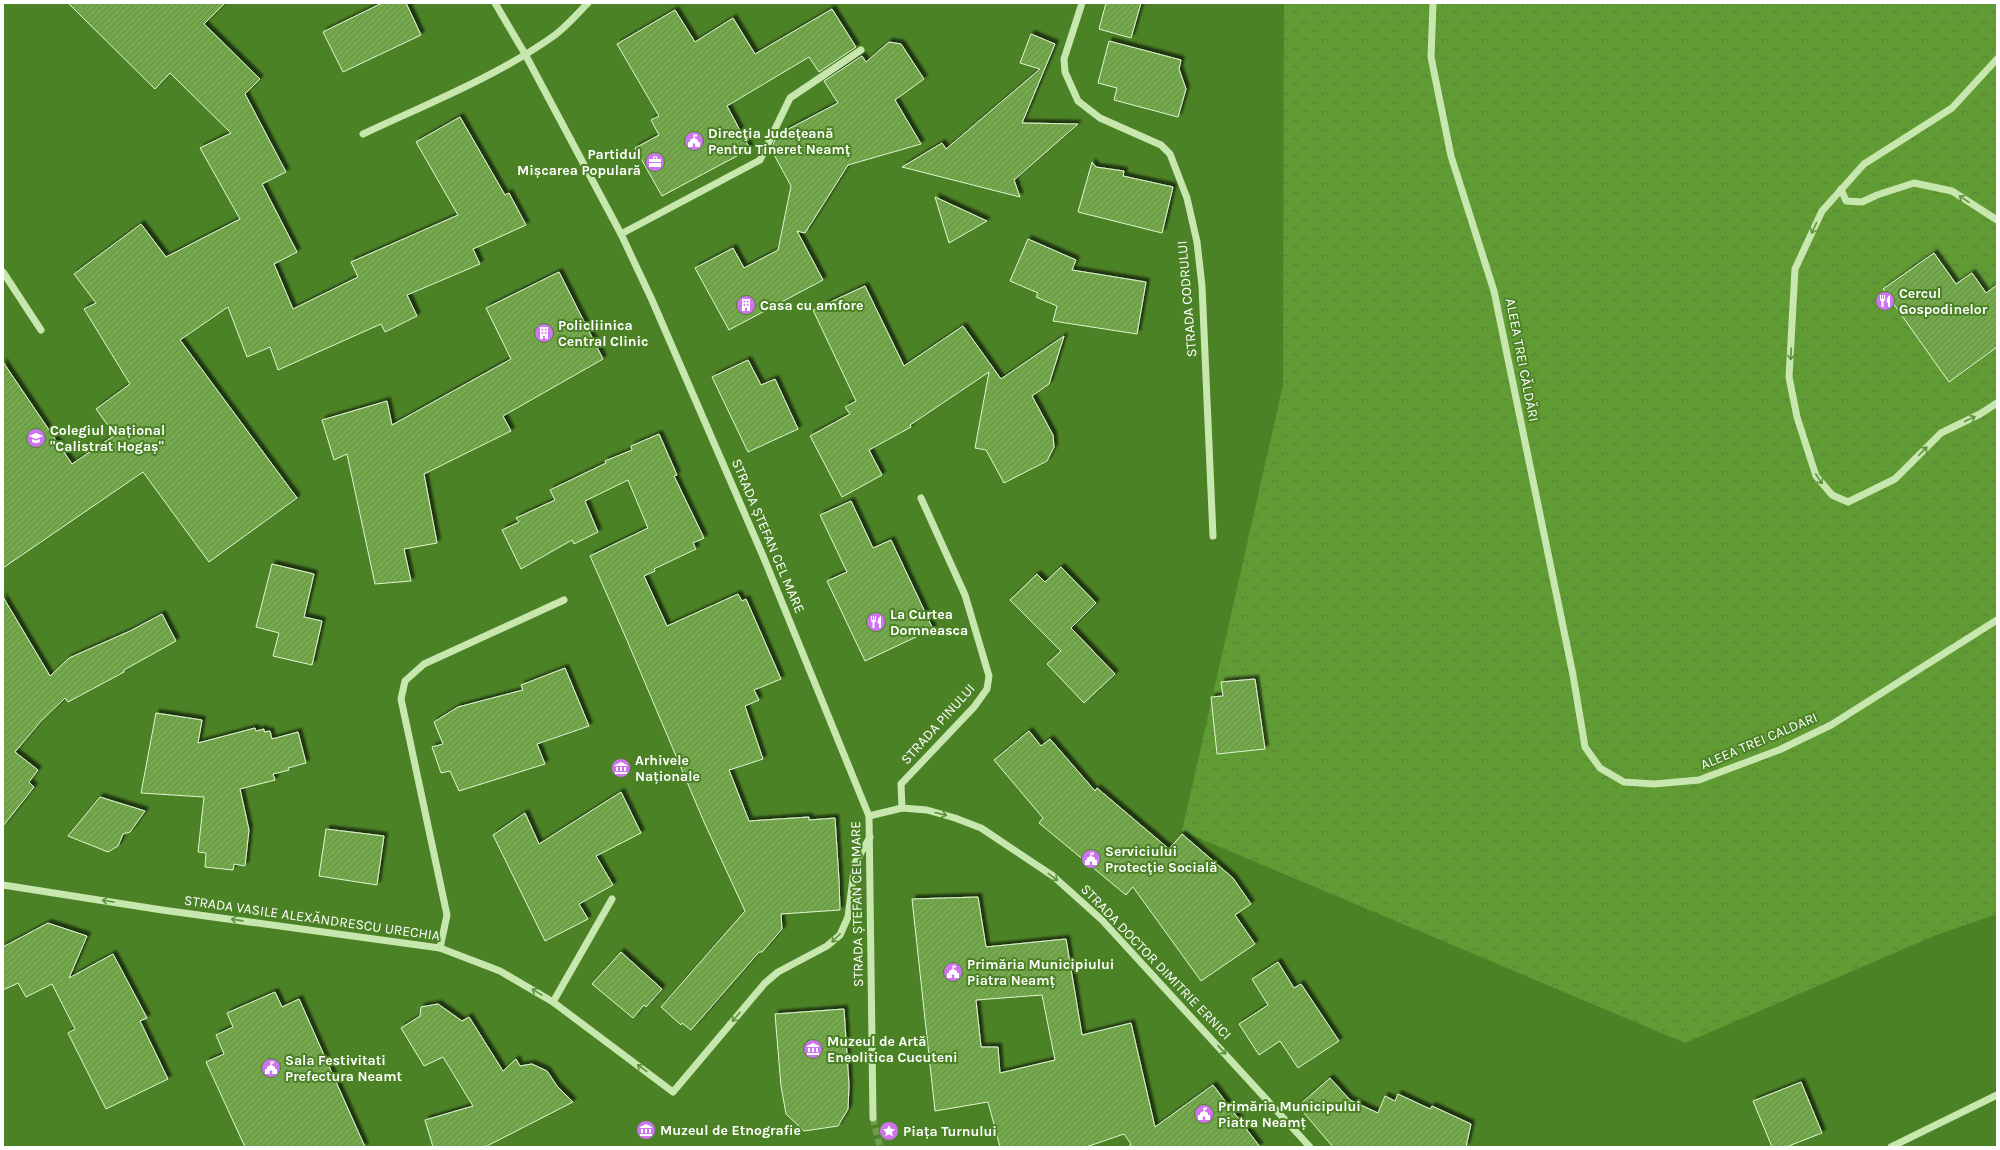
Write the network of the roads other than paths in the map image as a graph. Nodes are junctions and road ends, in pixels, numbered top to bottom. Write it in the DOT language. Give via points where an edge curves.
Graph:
graph roads {
  1 [pos="495,3"];
  2 [pos="588,3"];
  3 [pos="1082,3"];
  4 [pos="1433,3"];
  5 [pos="861,50"];
  6 [pos="525,54"];
  7 [pos="1997,59"];
  8 [pos="363,134"];
  9 [pos="1841,189"];
  10 [pos="1997,220"];
  11 [pos="621,234"];
  12 [pos="3,272"];
  13 [pos="41,330"];
  14 [pos="1997,403"];
  15 [pos="921,498"];
  16 [pos="1213,536"];
  17 [pos="564,600"];
  18 [pos="1997,620"];
  19 [pos="1581,726"];
  20 [pos="902,808"];
  21 [pos="869,816"];
  22 [pos="870,837"];
  23 [pos="3,885"];
  24 [pos="612,899"];
  25 [pos="440,948"];
  26 [pos="552,1002"];
  27 [pos="1997,1095"];
  28 [pos="873,1118"];
  29 [pos="1310,1147"];
  30 [pos="1891,1147"];
  1 -- 6 [label="street, STRADA ȘTEFAN CEL MARE"];
  2 -- 6 [label="street" via="556,34"];
  3 -- 16 [label="street, STRADA CODRULUI" via="1064,59 1065,72 1078,101 1100,118 1161,145 1170,154 1188,198 1202,286"];
  4 -- 19 [label="street, ALEEA TREI CĂLDĂRI" via="1431,57 1451,156 1494,291 1573,675"];
  5 -- 11 [label="street" via="790,98 760,160"];
  6 -- 8 [label="street"];
  6 -- 11 [label="street, STRADA ȘTEFAN CEL MARE"];
  7 -- 9 [label="street" via="1952,108 1864,164"];
  10 -- 9 [label="street, one-way" via="1952,191 1914,183 1862,202 1846,201"];
  9 -- 14 [label="street, one-way" via="1822,211 1795,269 1790,377 1797,417 1816,476 1832,495 1848,502 1895,479 1941,433"];
  11 -- 21 [label="street, STRADA ȘTEFAN CEL MARE" via="763,556"];
  12 -- 13 [label="street"];
  15 -- 20 [label="street, STRADA PINULUI" via="966,595 989,676 987,689 974,707 901,784"];
  17 -- 25 [label="street" via="424,664 405,681 401,699 447,915"];
  18 -- 19 [label="street, ALEEA TREI CALDARI" via="1831,725 1779,750 1699,780 1654,784 1624,782 1600,768 1585,747"];
  20 -- 21 [label="street, STRADA DOCTOR DIMITRIE ERNICI"];
  20 -- 29 [label="street, STRADA DOCTOR DIMITRIE ERNICI, one-way" via="927,810 980,828 1053,876 1102,920"];
  21 -- 22 [label="street, STRADA ȘTEFAN CEL MARE"];
  22 -- 26 [label="street, STRADA VASILE ALEXĂNDRESCU URECHIA, one-way" via="855,863 848,917 840,936 809,957 788,966 765,983 674,1092"];
  22 -- 28 [label="street, STRADA ȘTEFAN CEL MARE"];
  25 -- 23 [label="street, STRADA VASILE ALEXĂNDRESCU URECHIA, one-way" via="162,910"];
  24 -- 26 [label="street"];
  26 -- 25 [label="street, STRADA VASILE ALEXĂNDRESCU URECHIA, one-way" via="500,971"];
  27 -- 30 [label="street"];
}
